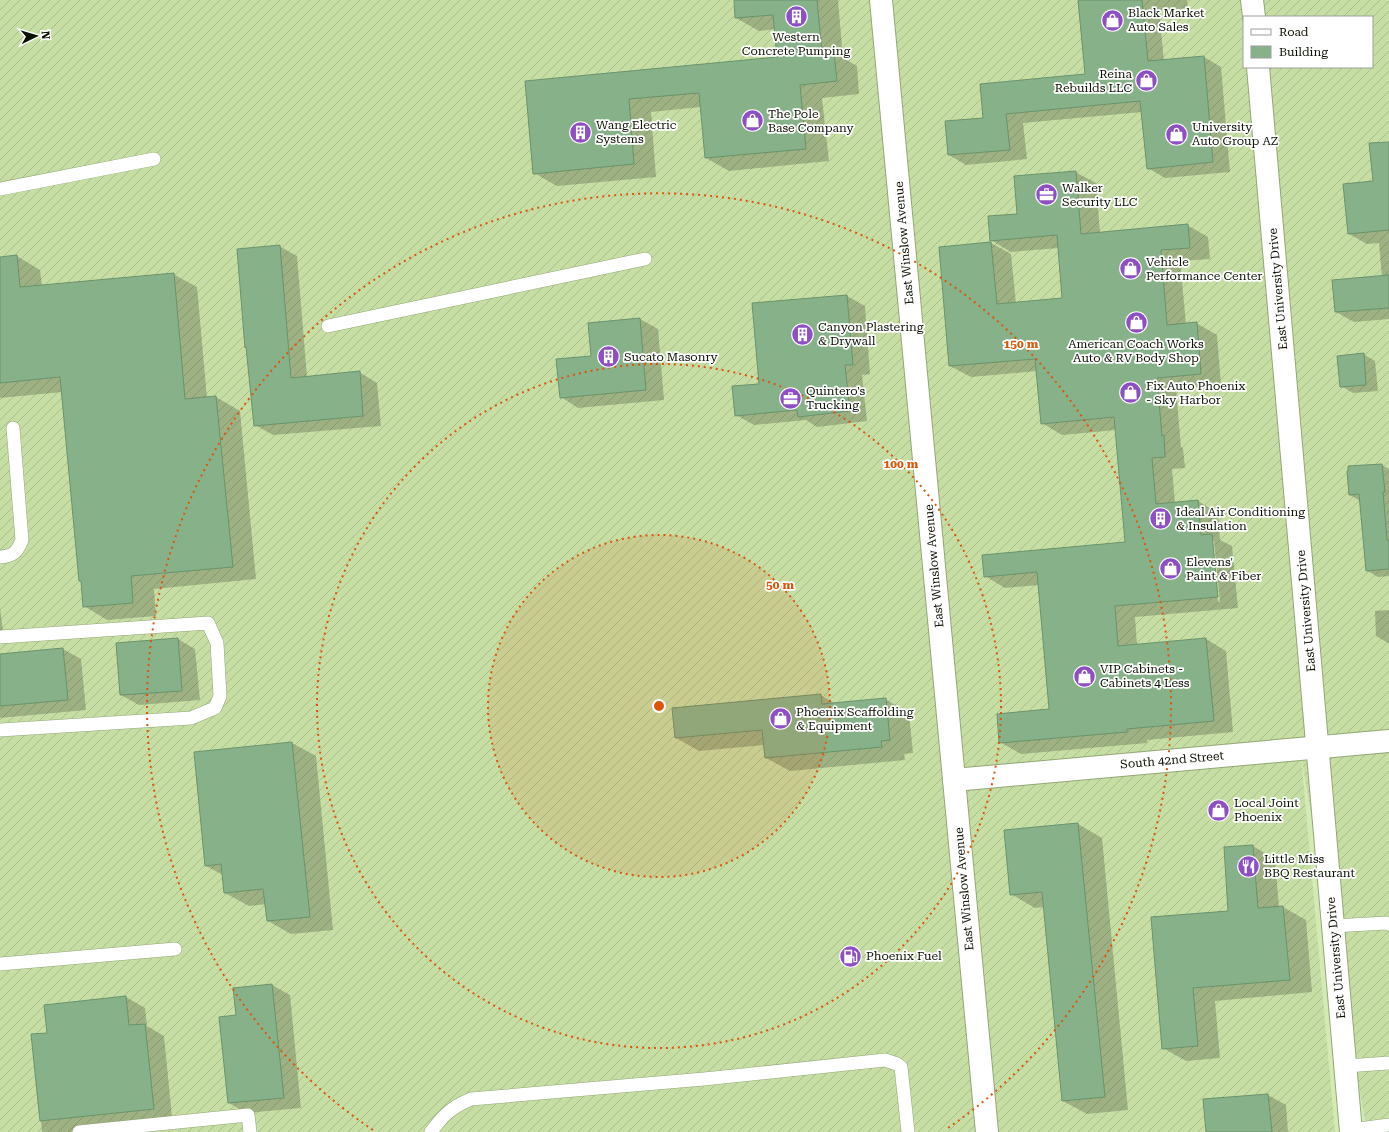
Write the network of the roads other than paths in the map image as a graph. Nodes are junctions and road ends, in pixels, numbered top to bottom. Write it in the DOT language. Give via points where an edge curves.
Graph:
graph roads {
  1 [pos="881,0"];
  2 [pos="1252,0"];
  3 [pos="1254,16"];
  4 [pos="1258,68"];
  5 [pos="154,159"];
  6 [pos="0,189"];
  7 [pos="645,259"];
  8 [pos="328,326"];
  9 [pos="13,428"];
  10 [pos="0,557"];
  11 [pos="0,637"];
  12 [pos="0,730"];
  13 [pos="1389,741"];
  14 [pos="1318,748"];
  15 [pos="954,780"];
  16 [pos="1389,924"];
  17 [pos="1334,926"];
  18 [pos="175,949"];
  19 [pos="0,964"];
  20 [pos="1389,1063"];
  21 [pos="1346,1066"];
  22 [pos="1389,1125"];
  23 [pos="1351,1131"];
  24 [pos="80,1132"];
  25 [pos="250,1132"];
  26 [pos="431,1132"];
  27 [pos="908,1132"];
  28 [pos="987,1132"];
  1 -- 15 [label="street, East Winslow Avenue"];
  2 -- 3 [label="street"];
  4 -- 14 [label="street, East University Drive"];
  5 -- 6 [label="lane"];
  7 -- 8 [label="lane"];
  9 -- 10 [label="lane" via="22,540 17,551 7,557"];
  11 -- 12 [label="lane" via="208,623 217,643 220,696 215,708 190,718"];
  13 -- 14 [label="street, South 42nd Street"];
  14 -- 15 [label="street, South 42nd Street"];
  14 -- 17 [label="street, East University Drive"];
  15 -- 28 [label="street, East Winslow Avenue"];
  16 -- 17 [label="lane"];
  17 -- 21 [label="street, East University Drive"];
  18 -- 19 [label="lane"];
  20 -- 21 [label="lane"];
  21 -- 23 [label="street, East University Drive"];
  22 -- 23 [label="lane"];
  24 -- 25 [label="lane" via="248,1115"];
  26 -- 27 [label="lane" via="455,1106 471,1099 885,1060 901,1067"];
}
